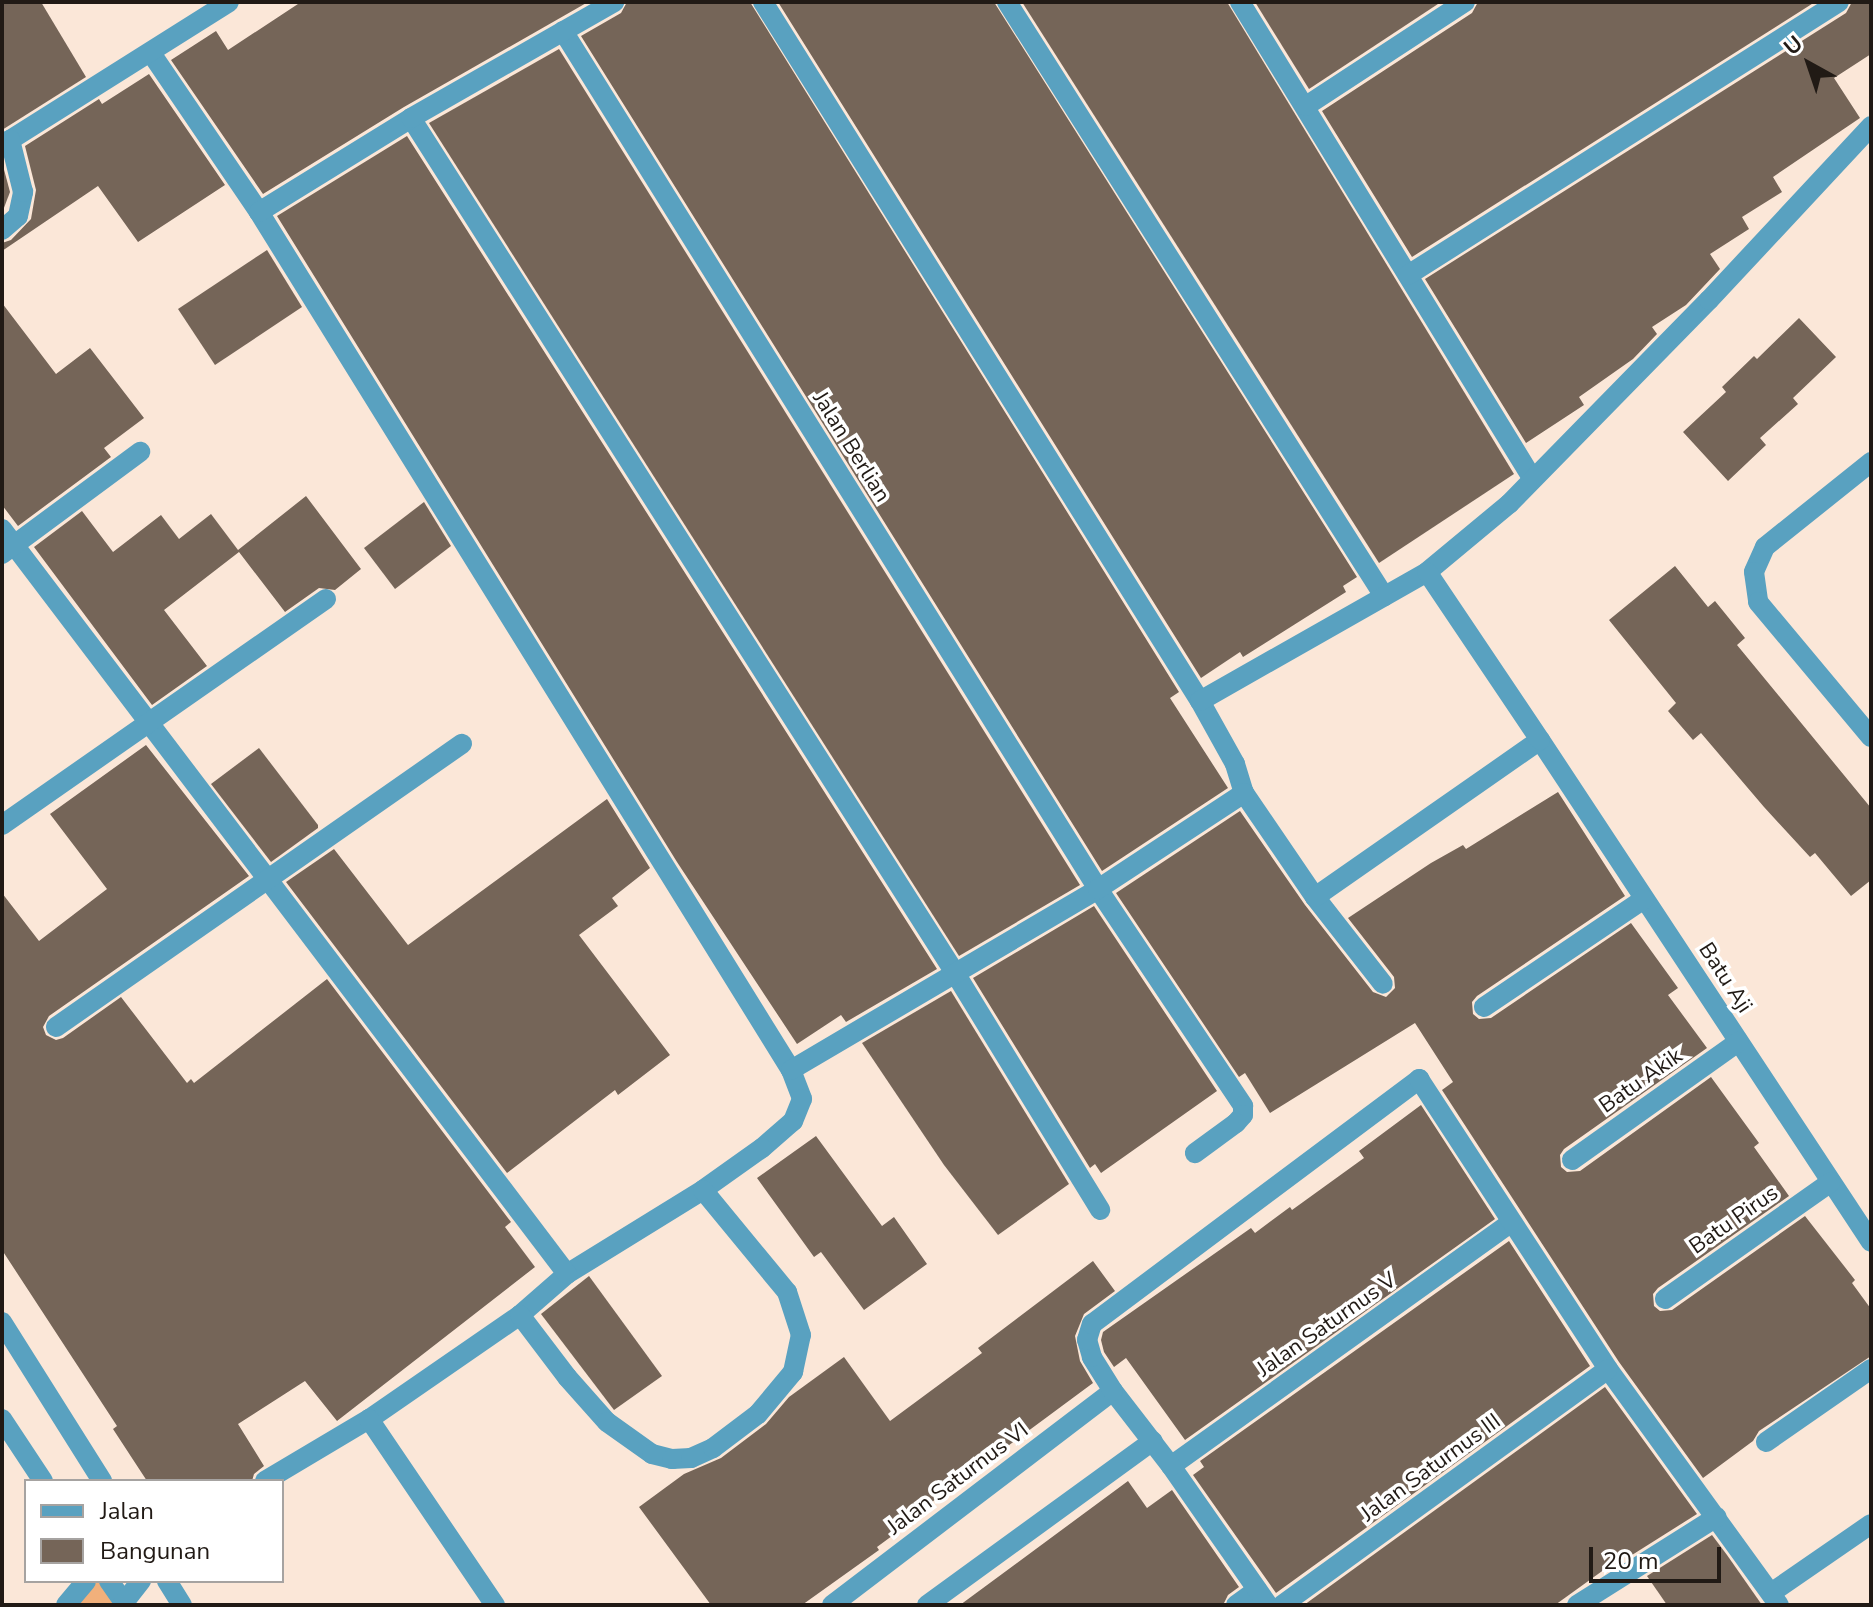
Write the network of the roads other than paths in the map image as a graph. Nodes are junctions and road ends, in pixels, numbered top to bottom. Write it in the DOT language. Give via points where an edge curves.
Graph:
graph roads {
  1 [pos="229,2"];
  2 [pos="614,2"];
  3 [pos="763,2"];
  4 [pos="1007,2"];
  5 [pos="1240,2"];
  6 [pos="1465,2"];
  7 [pos="1839,2"];
  8 [pos="563,31"];
  9 [pos="151,53"];
  10 [pos="1306,106"];
  11 [pos="411,118"];
  12 [pos="1871,126"];
  13 [pos="6,142"];
  14 [pos="259,212"];
  15 [pos="2,230"];
  16 [pos="1408,275"];
  17 [pos="140,452"];
  18 [pos="1871,462"];
  19 [pos="1532,478"];
  20 [pos="6,543"];
  21 [pos="1427,572"];
  22 [pos="1384,596"];
  23 [pos="326,599"];
  24 [pos="1200,701"];
  25 [pos="147,726"];
  26 [pos="1871,737"];
  27 [pos="1540,740"];
  28 [pos="462,744"];
  29 [pos="1244,793"];
  30 [pos="2,825"];
  31 [pos="268,881"];
  32 [pos="1098,889"];
  33 [pos="1315,897"];
  34 [pos="1644,899"];
  35 [pos="955,973"];
  36 [pos="1383,984"];
  37 [pos="1484,1007"];
  38 [pos="56,1027"];
  39 [pos="1738,1042"];
  40 [pos="791,1070"];
  41 [pos="1195,1153"];
  42 [pos="1572,1160"];
  43 [pos="1831,1182"];
  44 [pos="703,1190"];
  45 [pos="1100,1210"];
  46 [pos="1511,1223"];
  47 [pos="1871,1242"];
  48 [pos="567,1274"];
  49 [pos="1665,1299"];
  50 [pos="520,1315"];
  51 [pos="2,1322"];
  52 [pos="1608,1369"];
  53 [pos="1871,1369"];
  54 [pos="1113,1391"];
  55 [pos="2,1419"];
  56 [pos="369,1419"];
  57 [pos="1153,1441"];
  58 [pos="1766,1442"];
  59 [pos="1171,1466"];
  60 [pos="42,1479"];
  61 [pos="101,1479"];
  62 [pos="268,1479"];
  63 [pos="1717,1517"];
  64 [pos="1871,1524"];
  65 [pos="84,1583"];
  66 [pos="110,1583"];
  67 [pos="140,1583"];
  68 [pos="168,1583"];
  69 [pos="1262,1597"];
  70 [pos="1775,1599"];
  71 [pos="124,1604"];
  72 [pos="66,1605"];
  73 [pos="182,1605"];
  74 [pos="495,1605"];
  75 [pos="832,1605"];
  76 [pos="927,1605"];
  77 [pos="1236,1605"];
  78 [pos="1282,1605"];
  79 [pos="1577,1605"];
  1 -- 9 [label="street"];
  2 -- 8 [label="street"];
  3 -- 24 [label="street"];
  4 -- 22 [label="street"];
  5 -- 10 [label="street"];
  6 -- 10 [label="street"];
  7 -- 16 [label="street"];
  8 -- 11 [label="street"];
  8 -- 32 [label="street, Jalan Berlian"];
  9 -- 13 [label="street"];
  9 -- 14 [label="street"];
  10 -- 16 [label="street"];
  11 -- 14 [label="street"];
  11 -- 35 [label="street"];
  12 -- 19 [label="street" via="1709,300"];
  13 -- 15 [label="street" via="23,192 18,216"];
  14 -- 40 [label="street"];
  16 -- 19 [label="street"];
  17 -- 20 [label="street"];
  18 -- 26 [label="street" via="1765,547 1754,572 1758,602"];
  19 -- 21 [label="street" via="1509,504"];
  20 -- 25 [label="street"];
  21 -- 22 [label="street"];
  21 -- 27 [label="street, Batu Aji"];
  22 -- 24 [label="street"];
  23 -- 25 [label="street"];
  24 -- 29 [label="street" via="1235,764"];
  25 -- 30 [label="street"];
  25 -- 31 [label="street"];
  27 -- 33 [label="street"];
  27 -- 34 [label="street, Batu Aji"];
  28 -- 31 [label="street"];
  29 -- 32 [label="street"];
  29 -- 33 [label="street"];
  31 -- 38 [label="street"];
  31 -- 48 [label="street"];
  32 -- 35 [label="street"];
  32 -- 41 [label="street, Jalan Berlian" via="1243,1106 1236,1123"];
  33 -- 36 [label="street"];
  34 -- 37 [label="street"];
  34 -- 39 [label="street, Batu Aji"];
  35 -- 40 [label="street"];
  35 -- 45 [label="street"];
  39 -- 42 [label="street, Batu Akik"];
  39 -- 43 [label="street, Batu Aji"];
  40 -- 44 [label="street" via="802,1099 793,1121"];
  43 -- 47 [label="street, Batu Aji"];
  43 -- 49 [label="street, Batu Pirus"];
  44 -- 48 [label="street"];
  44 -- 50 [label="street" via="787,1292 801,1335 793,1372 758,1414 713,1448 691,1458 652,1454 607,1422"];
  46 -- 52 [label="street"];
  46 -- 54 [label="street" via="1419,1079 1092,1324 1087,1340 1092,1357"];
  46 -- 59 [label="street, Jalan Saturnus V"];
  48 -- 50 [label="street"];
  50 -- 56 [label="street"];
  51 -- 61 [label="street"];
  52 -- 63 [label="street"];
  52 -- 78 [label="street, Jalan Saturnus III"];
  53 -- 58 [label="street"];
  54 -- 57 [label="street"];
  54 -- 75 [label="street, Jalan Saturnus VI"];
  55 -- 60 [label="street"];
  56 -- 62 [label="street"];
  56 -- 74 [label="street"];
  57 -- 59 [label="street"];
  57 -- 76 [label="street"];
  59 -- 69 [label="street"];
  63 -- 70 [label="street"];
  63 -- 79 [label="street"];
  64 -- 70 [label="street"];
  65 -- 72 [label="street"];
  66 -- 71 [label="street"];
  67 -- 71 [label="street"];
  68 -- 73 [label="street"];
  69 -- 77 [label="street"];
}
